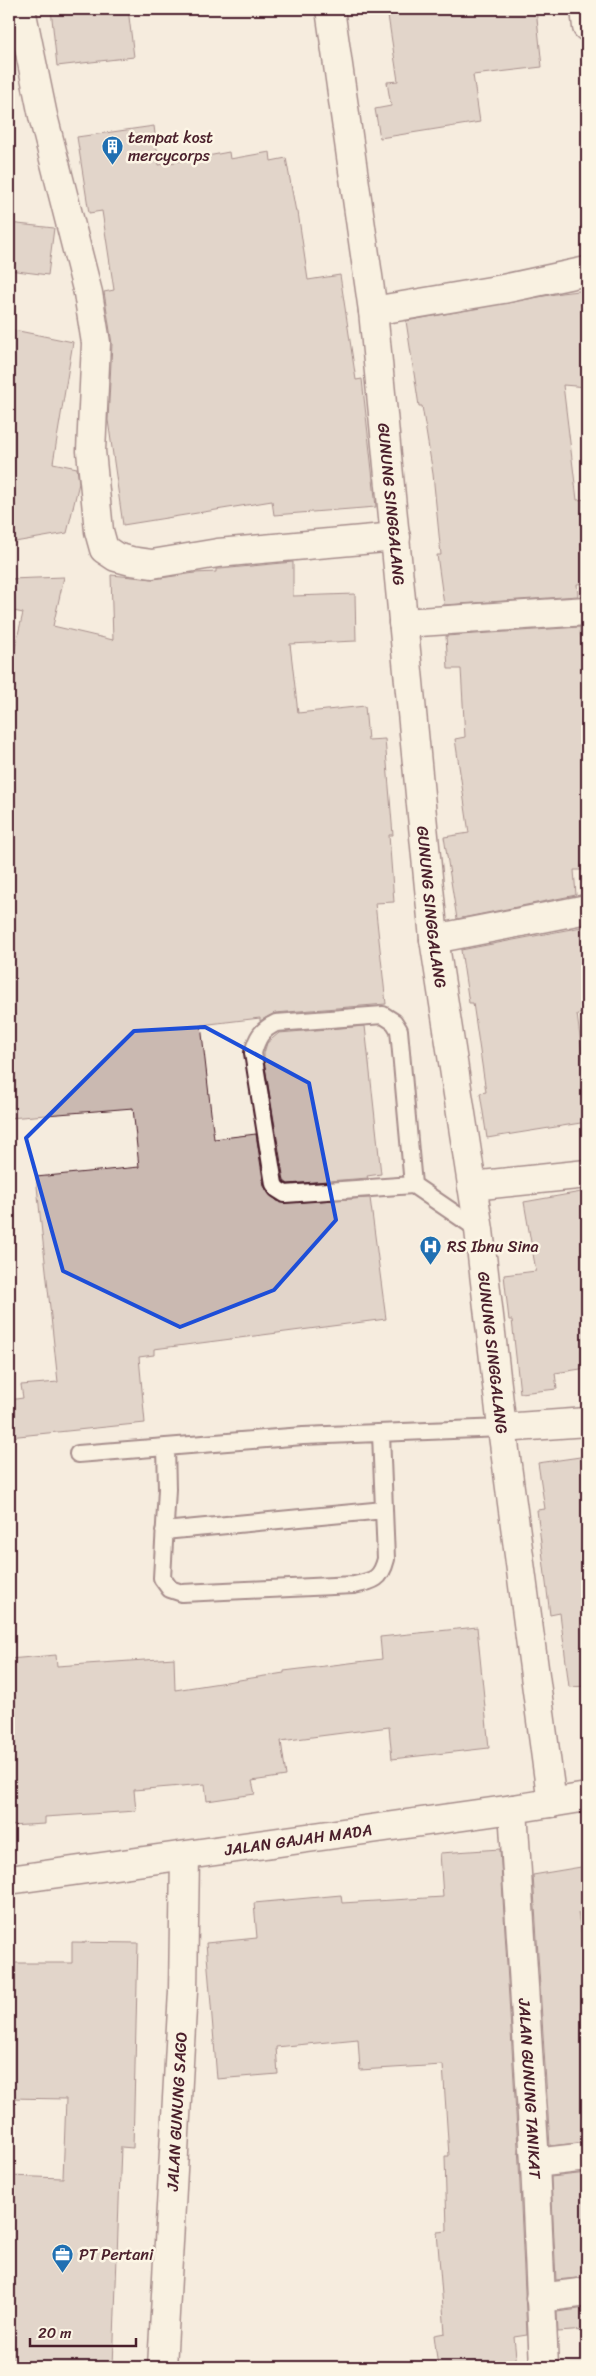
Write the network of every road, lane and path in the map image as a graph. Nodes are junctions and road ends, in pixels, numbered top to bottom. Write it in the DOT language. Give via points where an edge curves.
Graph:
graph roads {
  1 [pos="21,9"];
  2 [pos="330,9"];
  3 [pos="585,9"];
  4 [pos="587,27"];
  5 [pos="587,271"];
  6 [pos="373,311"];
  7 [pos="396,537"];
  8 [pos="587,611"];
  9 [pos="403,623"];
  10 [pos="587,909"];
  11 [pos="434,939"];
  12 [pos="587,1174"];
  13 [pos="413,1185"];
  14 [pos="472,1186"];
  15 [pos="479,1230"];
  16 [pos="587,1422"];
  17 [pos="502,1428"];
  18 [pos="381,1434"];
  19 [pos="166,1446"];
  20 [pos="78,1454"];
  21 [pos="384,1510"];
  22 [pos="164,1531"];
  23 [pos="587,1797"];
  24 [pos="552,1803"];
  25 [pos="513,1810"];
  26 [pos="185,1856"];
  27 [pos="9,1880"];
  28 [pos="587,2157"];
  29 [pos="535,2163"];
  30 [pos="587,2292"];
  31 [pos="540,2298"];
  32 [pos="162,2367"];
  33 [pos="544,2367"];
  1 -- 7 [label="street" via="43,116 88,293 96,343 91,451 99,531 104,549 131,562 152,564 218,553"];
  2 -- 6 [label="street, GUNUNG SINGGALANG"];
  3 -- 4 [label="street"];
  5 -- 6 [label="street"];
  6 -- 7 [label="street, GUNUNG SINGGALANG"];
  7 -- 9 [label="street, GUNUNG SINGGALANG"];
  8 -- 9 [label="street"];
  9 -- 11 [label="street, GUNUNG SINGGALANG"];
  10 -- 11 [label="street"];
  11 -- 14 [label="street, GUNUNG SINGGALANG"];
  12 -- 14 [label="street"];
  13 -- 13 [label="lane" via="285,1194 277,1189 253,1054 258,1037 265,1028 276,1023 384,1015 394,1022 399,1030"];
  13 -- 15 [label="lane"];
  14 -- 15 [label="street, GUNUNG SINGGALANG"];
  15 -- 17 [label="street, GUNUNG SINGGALANG"];
  16 -- 17 [label="street"];
  17 -- 18 [label="lane"];
  17 -- 24 [label="street, GUNUNG SINGGALANG"];
  18 -- 19 [label="lane"];
  18 -- 21 [label="lane"];
  19 -- 20 [label="lane"];
  19 -- 22 [label="lane"];
  21 -- 22 [label="lane"];
  21 -- 22 [label="lane" via="386,1559 382,1572 371,1582 354,1585 182,1593 170,1589 162,1578"];
  23 -- 24 [label="street, JALAN GAJAH MADA"];
  24 -- 25 [label="street, JALAN GAJAH MADA"];
  25 -- 26 [label="street, JALAN GAJAH MADA"];
  25 -- 29 [label="street, JALAN GUNUNG TANIKAT"];
  26 -- 27 [label="street, JALAN GAJAH MADA"];
  26 -- 32 [label="street, JALAN GUNUNG SAGO" via="183,1991"];
  28 -- 29 [label="street"];
  29 -- 31 [label="street, JALAN GUNUNG TANIKAT"];
  30 -- 31 [label="street"];
  31 -- 33 [label="street, JALAN GUNUNG TANIKAT"];
}
